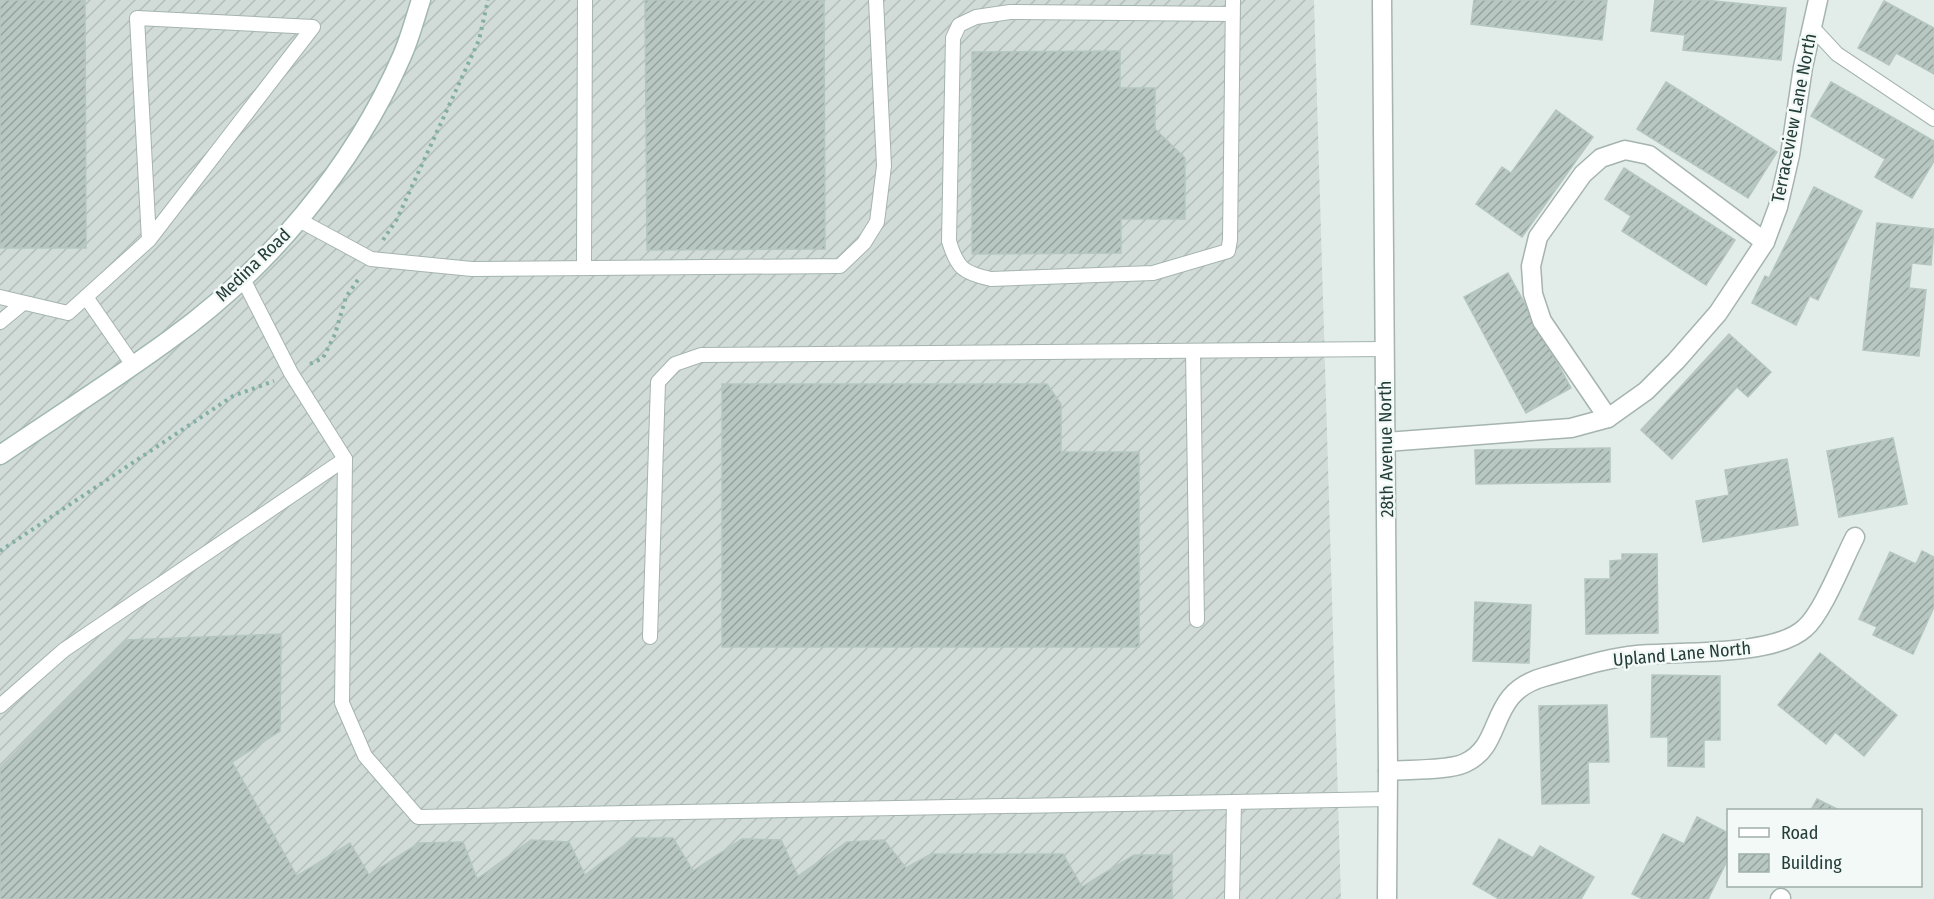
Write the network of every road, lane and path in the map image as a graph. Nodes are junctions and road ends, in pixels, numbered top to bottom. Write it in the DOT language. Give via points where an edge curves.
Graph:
graph roads {
  1 [pos="421,0"];
  2 [pos="488,0"];
  3 [pos="585,0"];
  4 [pos="876,0"];
  5 [pos="1382,0"];
  6 [pos="1818,0"];
  7 [pos="1233,7"];
  8 [pos="1811,26"];
  9 [pos="1934,119"];
  10 [pos="299,220"];
  11 [pos="149,240"];
  12 [pos="1765,242"];
  13 [pos="371,259"];
  14 [pos="584,266"];
  15 [pos="243,279"];
  16 [pos="0,297"];
  17 [pos="86,297"];
  18 [pos="23,303"];
  19 [pos="0,322"];
  20 [pos="1384,349"];
  21 [pos="1193,351"];
  22 [pos="133,365"];
  23 [pos="291,373"];
  24 [pos="1608,418"];
  25 [pos="1386,442"];
  26 [pos="0,455"];
  27 [pos="345,459"];
  28 [pos="1855,537"];
  29 [pos="0,551"];
  30 [pos="1197,620"];
  31 [pos="650,637"];
  32 [pos="0,706"];
  33 [pos="1388,771"];
  34 [pos="1388,799"];
  35 [pos="1234,802"];
  36 [pos="1232,899"];
  37 [pos="1387,899"];
  1 -- 10 [label="street, Medina Road" via="402,56 359,137"];
  2 -- 13 [label="path" via="479,40 441,128 397,219"];
  3 -- 14 [label="lane"];
  4 -- 14 [label="lane" via="884,166 876,222 864,243 840,266"];
  5 -- 20 [label="street, 28th Avenue North"];
  6 -- 8 [label="street, Terraceview Lane North"];
  7 -- 7 [label="lane" via="1228,251 1153,273 991,279 971,274 955,263 949,241 953,38 960,25 976,17 1010,12"];
  8 -- 9 [label="lane" via="1837,54"];
  8 -- 12 [label="street, Terraceview Lane North" via="1790,155"];
  10 -- 13 [label="lane"];
  10 -- 15 [label="street, Medina Road"];
  11 -- 11 [label="lane" via="137,18 313,27 213,156"];
  11 -- 17 [label="lane"];
  12 -- 24 [label="street, Terraceview Lane North" via="1718,313 1676,361 1646,391"];
  12 -- 24 [label="street" via="1649,155 1625,150 1601,158 1583,174 1538,237 1531,266 1533,294 1542,321"];
  13 -- 14 [label="lane" via="472,269"];
  13 -- 23 [label="path" via="346,297 323,358"];
  15 -- 22 [label="street, Medina Road"];
  15 -- 23 [label="lane"];
  16 -- 18 [label="lane"];
  17 -- 18 [label="lane" via="68,313"];
  17 -- 22 [label="lane"];
  18 -- 19 [label="lane"];
  20 -- 21 [label="lane"];
  20 -- 25 [label="street, 28th Avenue North"];
  21 -- 30 [label="lane"];
  21 -- 31 [label="lane" via="701,355 675,364 658,382"];
  22 -- 26 [label="street, Medina Road"];
  23 -- 27 [label="lane"];
  23 -- 29 [label="path" via="233,396"];
  24 -- 25 [label="street, Terraceview Lane North" via="1571,428"];
  25 -- 33 [label="street, 28th Avenue North"];
  27 -- 32 [label="lane" via="64,650"];
  27 -- 35 [label="lane" via="342,703 365,756 418,817"];
  28 -- 33 [label="street, Upland Lane North" via="1805,629 1757,647 1635,655 1527,682 1510,694 1480,753 1464,764"];
  33 -- 34 [label="street, 28th Avenue North"];
  34 -- 35 [label="lane"];
  34 -- 37 [label="street, 28th Avenue North"];
  35 -- 36 [label="lane"];
}
